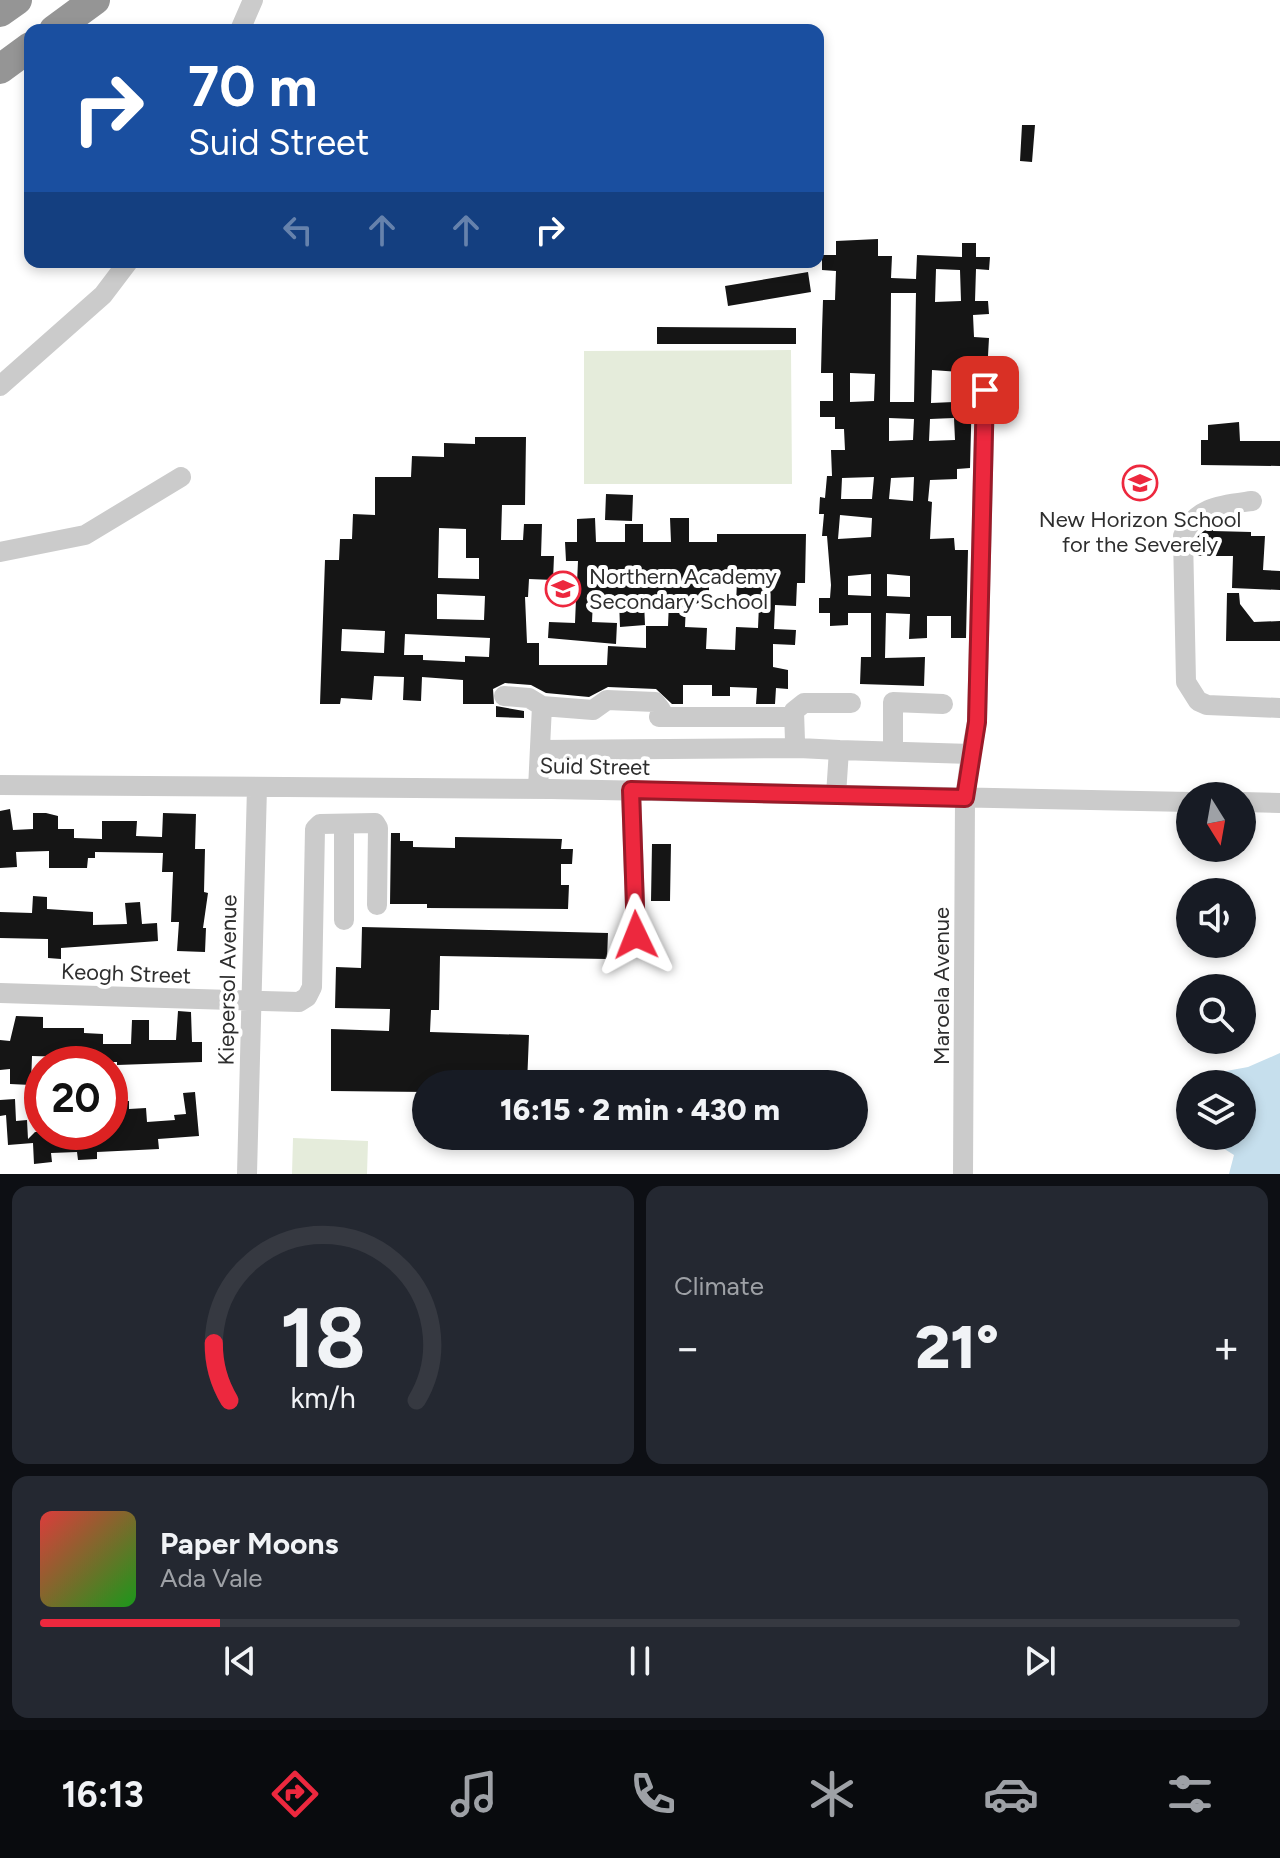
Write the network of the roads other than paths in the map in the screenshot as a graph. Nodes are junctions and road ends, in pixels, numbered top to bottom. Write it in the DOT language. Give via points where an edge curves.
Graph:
graph roads {
  1 [pos="17,0"];
  2 [pos="95,0"];
  3 [pos="253,0"];
  4 [pos="0,12"];
  5 [pos="62,24"];
  6 [pos="243,24"];
  7 [pos="24,51"];
  8 [pos="0,69"];
  9 [pos="123,268"];
  10 [pos="0,386"];
  11 [pos="985,390"];
  12 [pos="181,477"];
  13 [pos="1252,501"];
  14 [pos="0,552"];
  15 [pos="504,696"];
  16 [pos="851,703"];
  17 [pos="943,704"];
  18 [pos="542,706"];
  19 [pos="1280,708"];
  20 [pos="794,717"];
  21 [pos="799,748"];
  22 [pos="893,749"];
  23 [pos="540,750"];
  24 [pos="839,750"];
  25 [pos="971,754"];
  26 [pos="0,785"];
  27 [pos="257,787"];
  28 [pos="538,789"];
  29 [pos="631,790"];
  30 [pos="836,795"];
  31 [pos="965,798"];
  32 [pos="1176,802"];
  33 [pos="1256,802"];
  34 [pos="1280,803"];
  35 [pos="344,824"];
  36 [pos="377,905"];
  37 [pos="344,920"];
  38 [pos="636,935"];
  39 [pos="0,993"];
  40 [pos="250,1001"];
  41 [pos="247,1174"];
  42 [pos="963,1174"];
  1 -- 4 [label="highway"];
  2 -- 5 [label="highway"];
  3 -- 6 [label="street"];
  7 -- 8 [label="highway"];
  9 -- 10 [label="street" via="103,295"];
  11 -- 25 [label="street, Maroela Avenue" via="977,722"];
  12 -- 14 [label="street" via="85,535"];
  13 -- 19 [label="street" via="1203,511 1183,536 1186,682 1207,705"];
  15 -- 18 [label="street" via="529,698"];
  16 -- 20 [label="street" via="798,705"];
  17 -- 22 [label="street" via="893,702"];
  18 -- 20 [label="street" via="593,710 607,700 655,702 659,717"];
  18 -- 23 [label="street"];
  20 -- 21 [label="street"];
  21 -- 23 [label="street"];
  21 -- 24 [label="street"];
  22 -- 24 [label="street"];
  22 -- 25 [label="street"];
  23 -- 28 [label="street"];
  24 -- 30 [label="street"];
  25 -- 31 [label="street, Maroela Avenue"];
  26 -- 27 [label="street, Suid Street"];
  27 -- 28 [label="street, Suid Street"];
  27 -- 40 [label="street, Kiepersol Avenue"];
  28 -- 29 [label="street, Suid Street"];
  29 -- 30 [label="street, Suid Street"];
  29 -- 38 [label="street"];
  30 -- 31 [label="street, Suid Street"];
  31 -- 32 [label="street, Suid Street"];
  31 -- 42 [label="street, Maroela Avenue"];
  33 -- 34 [label="street"];
  35 -- 36 [label="street" via="375,823 378,828"];
  35 -- 37 [label="street"];
  35 -- 40 [label="street, Keogh Street" via="320,824 315,829 312,987 307,997 299,1002"];
  39 -- 40 [label="street, Keogh Street"];
  40 -- 41 [label="street, Kiepersol Avenue"];
}
